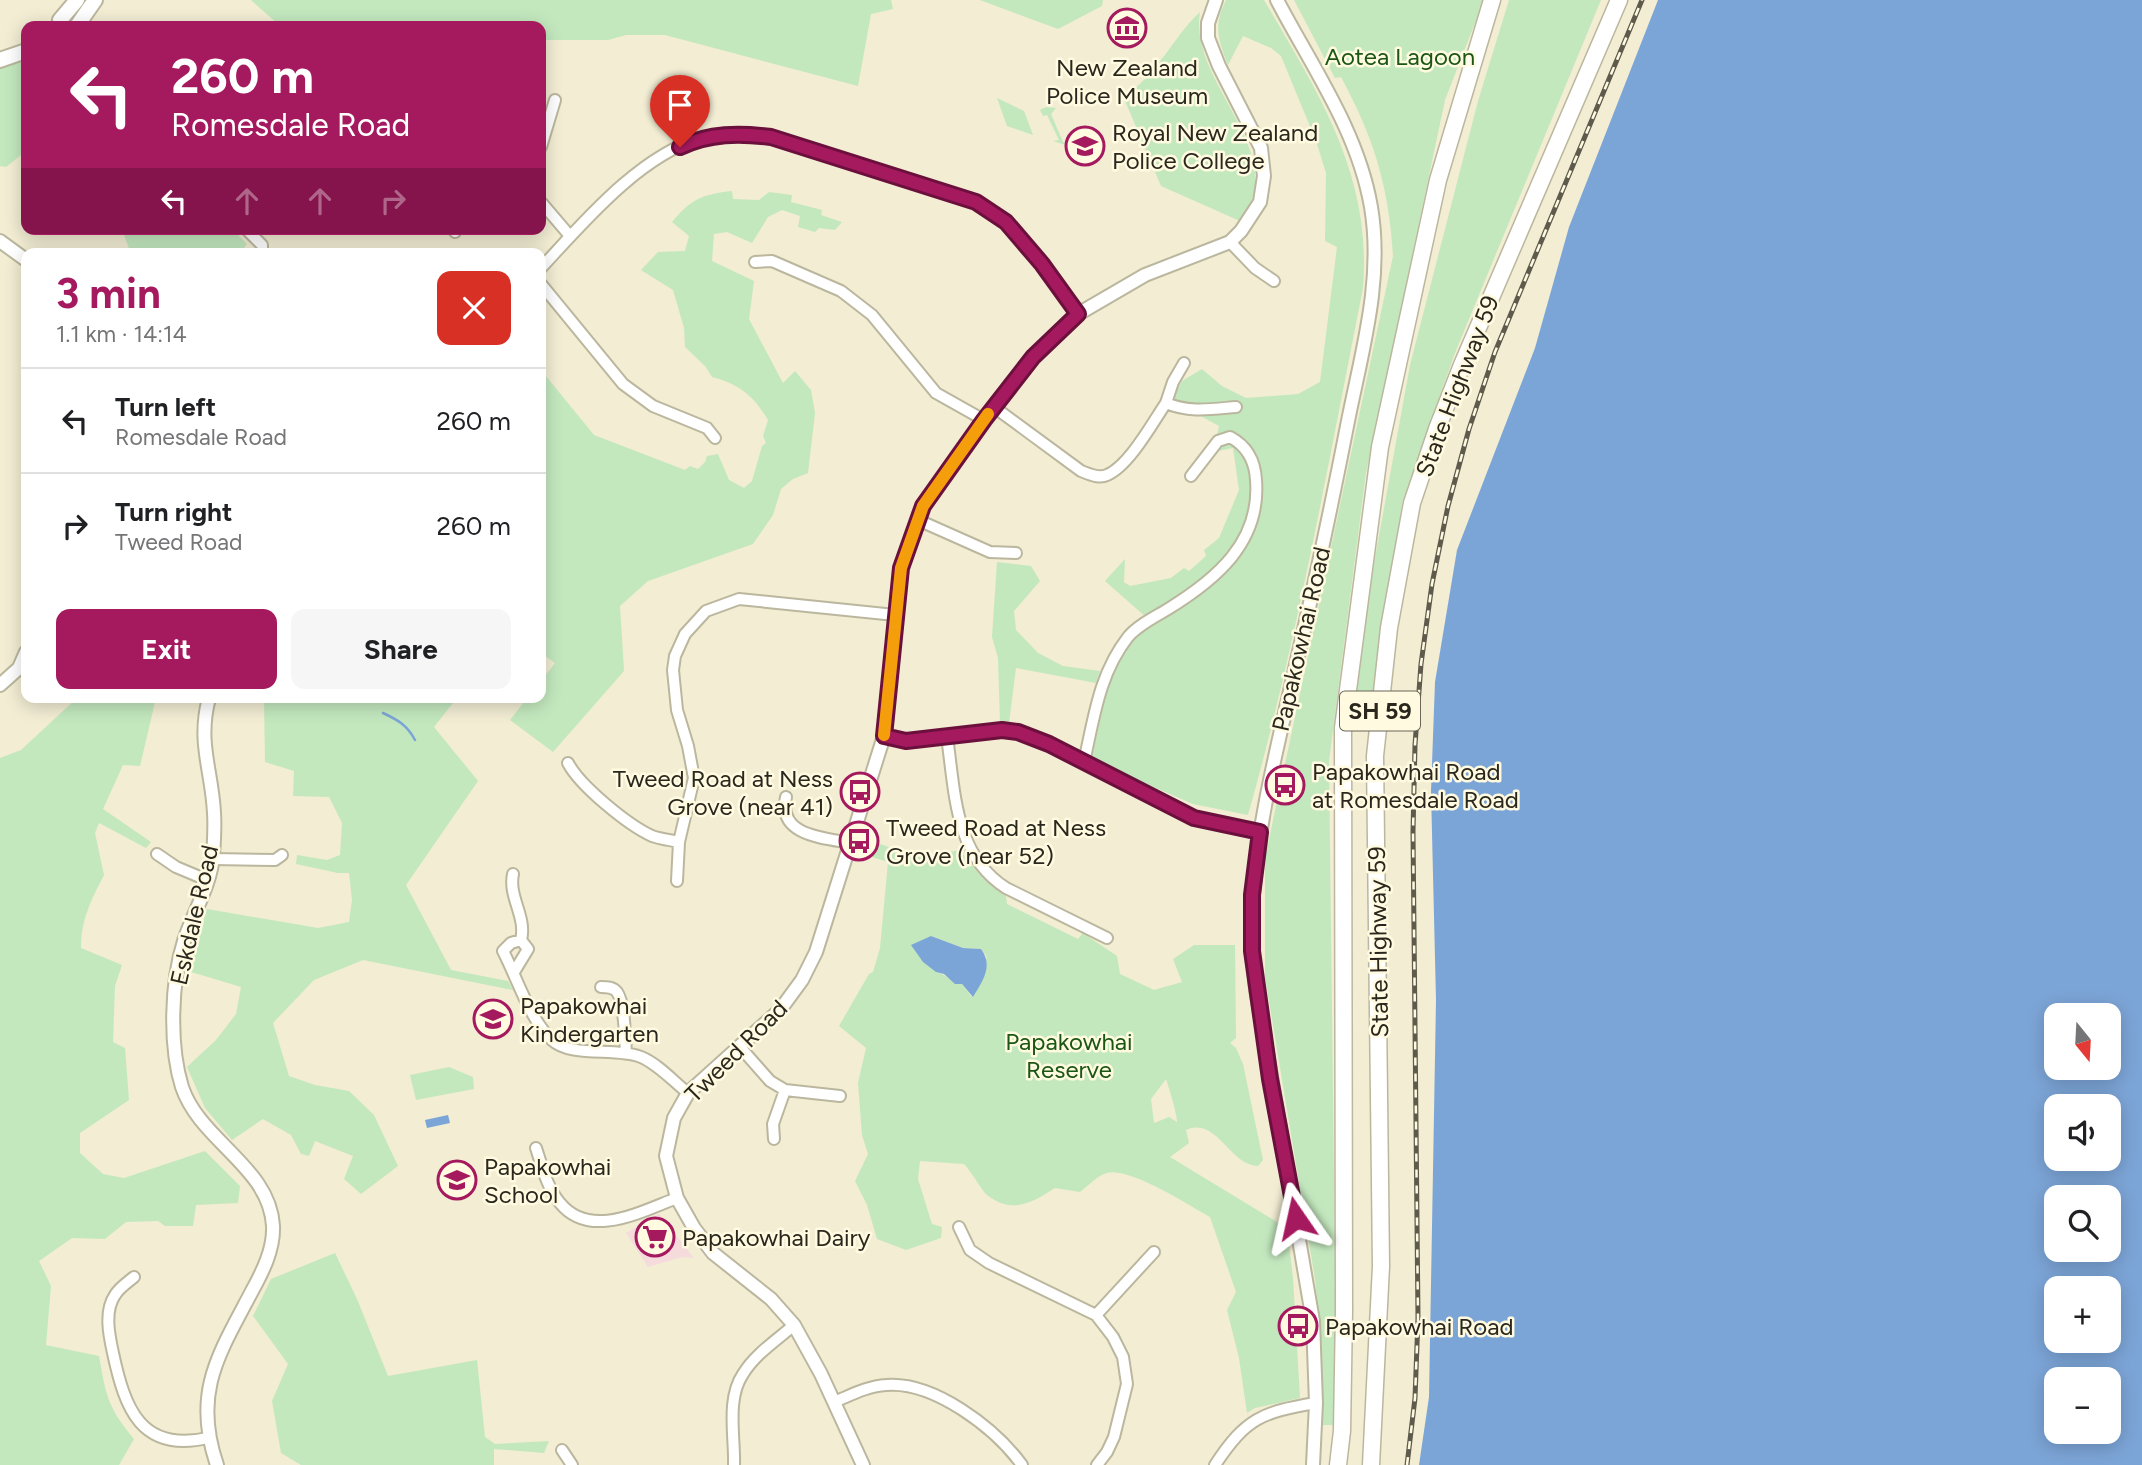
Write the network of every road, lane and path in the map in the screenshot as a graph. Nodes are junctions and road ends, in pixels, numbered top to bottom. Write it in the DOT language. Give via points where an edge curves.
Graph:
graph roads {
  1 [pos="77,0"];
  2 [pos="95,0"];
  3 [pos="1216,0"];
  4 [pos="1277,0"];
  5 [pos="1492,0"];
  6 [pos="1619,0"];
  7 [pos="64,21"];
  8 [pos="66,21"];
  9 [pos="21,45"];
  10 [pos="0,51"];
  11 [pos="21,53"];
  12 [pos="0,60"];
  13 [pos="555,100"];
  14 [pos="546,130"];
  15 [pos="546,208"];
  16 [pos="570,236"];
  17 [pos="0,241"];
  18 [pos="1230,242"];
  19 [pos="21,256"];
  20 [pos="546,262"];
  21 [pos="755,262"];
  22 [pos="1274,281"];
  23 [pos="546,290"];
  24 [pos="1078,314"];
  25 [pos="1184,363"];
  26 [pos="1166,403"];
  27 [pos="994,407"];
  28 [pos="1236,407"];
  29 [pos="984,420"];
  30 [pos="715,438"];
  31 [pos="1191,476"];
  32 [pos="918,520"];
  33 [pos="1016,553"];
  34 [pos="895,615"];
  35 [pos="21,663"];
  36 [pos="0,685"];
  37 [pos="208,703"];
  38 [pos="884,736"];
  39 [pos="947,737"];
  40 [pos="1084,762"];
  41 [pos="568,763"];
  42 [pos="786,797"];
  43 [pos="1260,832"];
  44 [pos="679,842"];
  45 [pos="851,842"];
  46 [pos="157,854"];
  47 [pos="282,855"];
  48 [pos="213,859"];
  49 [pos="513,874"];
  50 [pos="207,880"];
  51 [pos="677,881"];
  52 [pos="1107,938"];
  53 [pos="521,940"];
  54 [pos="514,972"];
  55 [pos="601,987"];
  56 [pos="740,1047"];
  57 [pos="626,1053"];
  58 [pos="785,1090"];
  59 [pos="688,1093"];
  60 [pos="840,1097"];
  61 [pos="774,1139"];
  62 [pos="536,1148"];
  63 [pos="677,1198"];
  64 [pos="959,1227"];
  65 [pos="1154,1252"];
  66 [pos="134,1276"];
  67 [pos="1096,1315"];
  68 [pos="794,1325"];
  69 [pos="834,1402"];
  70 [pos="1316,1404"];
  71 [pos="208,1438"];
  72 [pos="562,1450"];
  73 [pos="217,1465"];
  74 [pos="572,1465"];
  75 [pos="734,1465"];
  76 [pos="863,1465"];
  77 [pos="1022,1465"];
  78 [pos="1097,1465"];
  79 [pos="1215,1465"];
  80 [pos="1313,1465"];
  81 [pos="1338,1465"];
  82 [pos="1371,1465"];
  1 -- 7 [label="main road"];
  2 -- 8 [label="main road"];
  3 -- 18 [label="street" via="1208,38 1261,148 1264,167 1260,202"];
  4 -- 43 [label="street, Papakowhai Road" via="1356,152 1374,230 1374,269 1363,354"];
  5 -- 81 [label="main road, State Highway 59 / SH 59" via="1438,180 1380,447 1343,728 1344,1311"];
  6 -- 82 [label="main road, State Highway 59 / SH 59" via="1437,429 1412,503 1389,628 1376,756 1381,1266"];
  9 -- 10 [label="main road"];
  11 -- 12 [label="main road"];
  13 -- 14 [label="street"];
  15 -- 16 [label="street"];
  16 -- 20 [label="street"];
  16 -- 24 [label="street" via="636,173 681,146 713,136 771,137 976,202 1006,222"];
  17 -- 19 [label="street"];
  18 -- 22 [label="street"];
  18 -- 24 [label="street, Tweed Road" via="1145,275"];
  21 -- 29 [label="street" via="772,261 841,291 872,315 936,393"];
  23 -- 30 [label="street" via="623,384 653,406 707,428"];
  24 -- 27 [label="street, Tweed Road" via="1033,357"];
  25 -- 26 [label="street"];
  26 -- 27 [label="street" via="1123,463 1107,475 1094,476"];
  26 -- 28 [label="street" via="1192,410"];
  27 -- 29 [label="street, Tweed Road"];
  29 -- 32 [label="street, Tweed Road" via="923,506"];
  31 -- 40 [label="street" via="1218,441 1230,437 1247,449 1257,486 1247,532 1230,562 1203,587 1127,638 1101,684"];
  32 -- 33 [label="street" via="990,552"];
  32 -- 34 [label="street, Tweed Road" via="901,568"];
  34 -- 38 [label="street, Tweed Road"];
  34 -- 44 [label="street" via="739,599 706,611 685,634 673,670 677,710 694,778"];
  35 -- 36 [label="street"];
  37 -- 48 [label="street, Eskdale Road" via="203,729 214,813"];
  38 -- 39 [label="street" via="906,741"];
  38 -- 45 [label="street, Tweed Road"];
  39 -- 40 [label="street" via="1018,732"];
  39 -- 52 [label="street" via="961,831 976,862 995,882"];
  40 -- 43 [label="street" via="1194,818"];
  41 -- 44 [label="street" via="574,775 632,826"];
  42 -- 45 [label="street" via="783,808 791,826"];
  43 -- 70 [label="street, Papakowhai Road" via="1252,895 1252,951 1313,1321"];
  44 -- 51 [label="street"];
  45 -- 56 [label="street, Tweed Road" via="816,952 802,980 780,1010"];
  46 -- 50 [label="street"];
  47 -- 48 [label="street" via="275,860"];
  48 -- 50 [label="street, Eskdale Road"];
  49 -- 53 [label="street"];
  50 -- 71 [label="street, Eskdale Road" via="183,943 175,991 178,1068 196,1116 251,1175 264,1194 273,1225 266,1262 213,1370 206,1402"];
  53 -- 54 [label="street" via="527,949"];
  53 -- 54 [label="street" via="503,951"];
  54 -- 57 [label="street" via="537,1023 553,1042 566,1048"];
  55 -- 57 [label="street" via="610,987 621,1001"];
  56 -- 58 [label="street" via="770,1081"];
  56 -- 59 [label="street, Tweed Road"];
  57 -- 59 [label="street" via="650,1061"];
  58 -- 60 [label="street"];
  58 -- 61 [label="street" via="773,1124"];
  59 -- 63 [label="street, Tweed Road" via="674,1118 666,1156"];
  62 -- 63 [label="street" via="548,1183 560,1203 575,1215 616,1221"];
  63 -- 68 [label="street, Tweed Road" via="713,1253 771,1299"];
  64 -- 67 [label="street" via="970,1251"];
  65 -- 67 [label="street"];
  66 -- 71 [label="street" via="114,1296 109,1311 123,1396 148,1430 164,1440"];
  67 -- 78 [label="street" via="1120,1351 1128,1381 1114,1437"];
  68 -- 69 [label="street"];
  68 -- 75 [label="street" via="758,1356 737,1386"];
  69 -- 76 [label="street"];
  69 -- 77 [label="street" via="872,1386 922,1389 980,1423 1004,1442"];
  70 -- 79 [label="street" via="1259,1417 1235,1436"];
  70 -- 80 [label="street, Papakowhai Road"];
  71 -- 73 [label="street, Eskdale Road"];
  72 -- 74 [label="street"];
}
